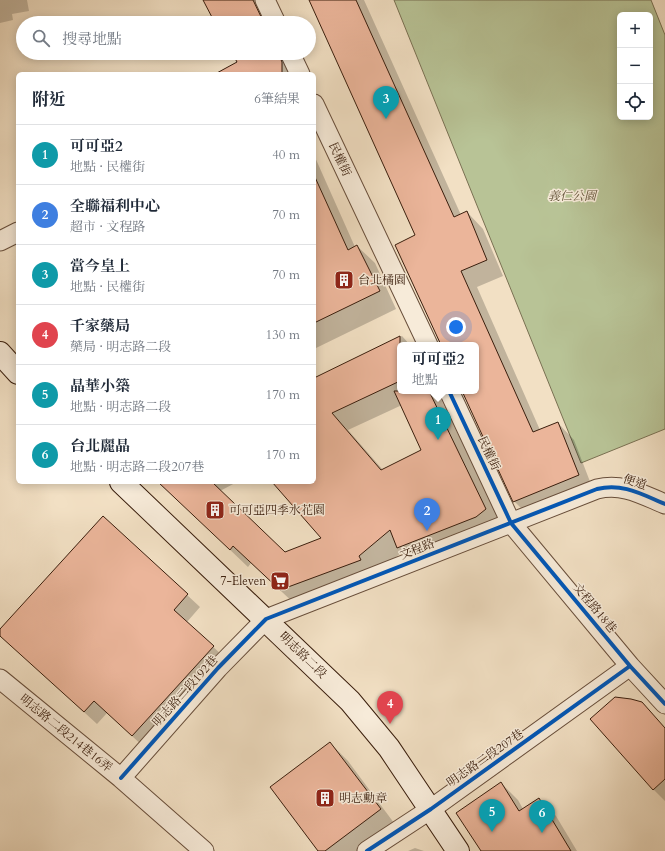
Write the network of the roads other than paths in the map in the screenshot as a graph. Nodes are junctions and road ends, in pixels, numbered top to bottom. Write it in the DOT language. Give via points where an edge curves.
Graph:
graph roads {
  1 [pos="265,0"];
  2 [pos="273,16"];
  3 [pos="293,60"];
  4 [pos="299,72"];
  5 [pos="316,108"];
  6 [pos="16,233"];
  7 [pos="0,241"];
  8 [pos="427,342"];
  9 [pos="0,353"];
  10 [pos="16,371"];
  11 [pos="450,394"];
  12 [pos="123,484"];
  13 [pos="597,489"];
  14 [pos="665,504"];
  15 [pos="511,523"];
  16 [pos="266,619"];
  17 [pos="630,666"];
  18 [pos="0,679"];
  19 [pos="665,704"];
  20 [pos="120,778"];
  21 [pos="431,809"];
  22 [pos="204,851"];
  23 [pos="368,851"];
  24 [pos="458,851"];
  1 -- 2 [label="street"];
  3 -- 4 [label="street"];
  5 -- 8 [label="street, 民權街"];
  6 -- 7 [label="street"];
  9 -- 10 [label="main road"];
  11 -- 15 [label="street, 民權街"];
  12 -- 16 [label="main road, 明志路二段"];
  13 -- 14 [label="street, 便道" via="611,486 625,488"];
  13 -- 15 [label="street, 文程路"];
  15 -- 16 [label="street, 文程路"];
  15 -- 17 [label="street, 文程路18巷"];
  16 -- 20 [label="street, 明志路二段192巷" via="218,668"];
  16 -- 21 [label="main road, 明志路二段" via="350,701 389,748"];
  17 -- 19 [label="street, 文程路18巷"];
  17 -- 21 [label="street, 明志路二段207巷"];
  18 -- 20 [label="street, 明志路二段214巷16弄"];
  20 -- 22 [label="street, 明志路二段214巷16弄"];
  21 -- 23 [label="street, 明志路二段207巷"];
  21 -- 24 [label="main road, 明志路二段"];
}
